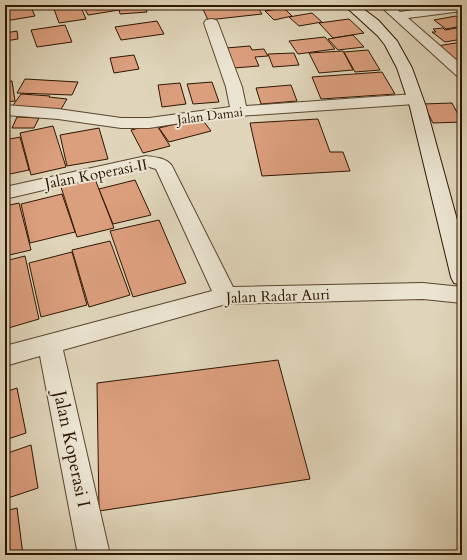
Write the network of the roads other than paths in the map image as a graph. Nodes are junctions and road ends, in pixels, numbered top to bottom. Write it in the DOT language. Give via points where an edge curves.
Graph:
graph roads {
  1 [pos="350,5"];
  2 [pos="385,5"];
  3 [pos="462,7"];
  4 [pos="396,16"];
  5 [pos="211,23"];
  6 [pos="462,72"];
  7 [pos="415,99"];
  8 [pos="5,110"];
  9 [pos="239,111"];
  10 [pos="5,193"];
  11 [pos="462,277"];
  12 [pos="462,295"];
  13 [pos="226,296"];
  14 [pos="50,344"];
  15 [pos="5,356"];
  16 [pos="94,555"];
  1 -- 7 [label="street" via="373,23 391,43"];
  2 -- 4 [label="street"];
  3 -- 4 [label="street"];
  4 -- 6 [label="street"];
  5 -- 9 [label="street" via="234,87"];
  7 -- 9 [label="street, Jalan Damai"];
  7 -- 11 [label="street"];
  8 -- 9 [label="street, Jalan Damai" via="121,123 142,123"];
  10 -- 13 [label="street, Jalan Koperasi II" via="146,161 163,166"];
  12 -- 13 [label="street, Jalan Radar Auri" via="423,291"];
  13 -- 14 [label="street, Jalan Radar Auri"];
  14 -- 15 [label="street, Jalan Radar Auri"];
  14 -- 16 [label="street, Jalan Koperasi I"];
}
